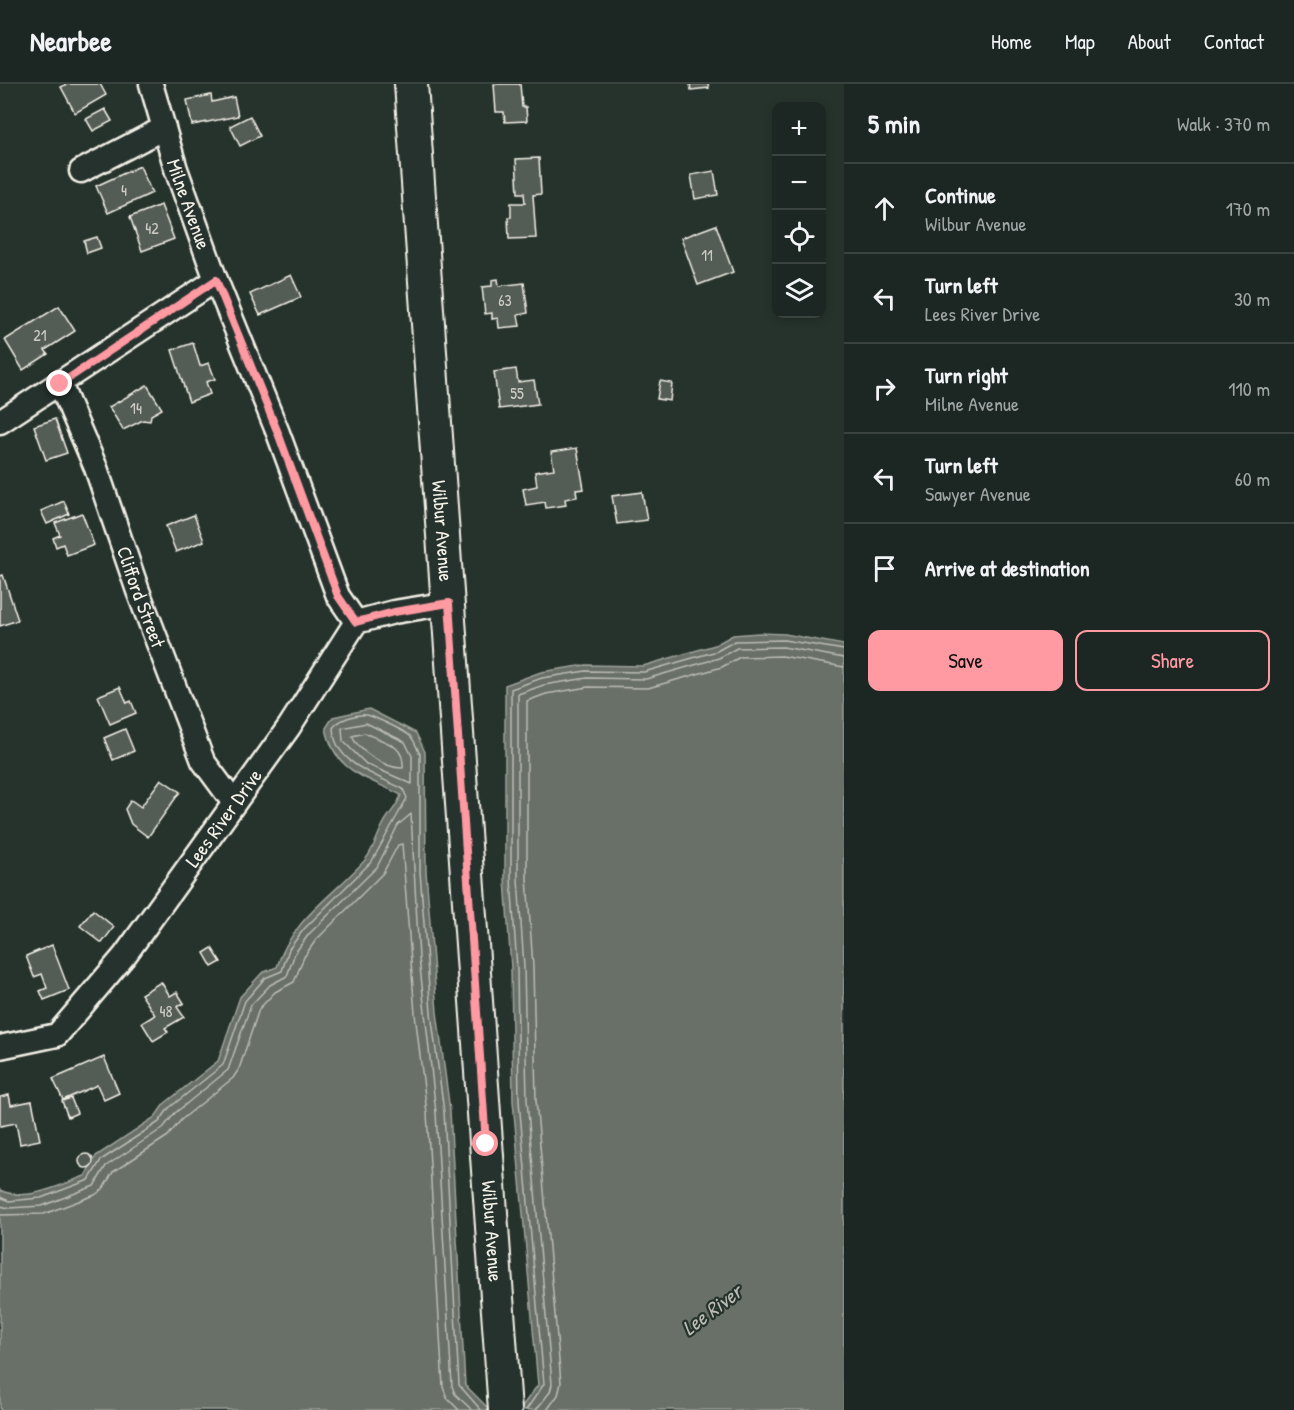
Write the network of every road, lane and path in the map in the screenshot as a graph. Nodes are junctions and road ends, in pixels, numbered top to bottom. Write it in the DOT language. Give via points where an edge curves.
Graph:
graph roads {
  1 [pos="151,84"];
  2 [pos="411,84"];
  3 [pos="164,128"];
  4 [pos="81,171"];
  5 [pos="216,280"];
  6 [pos="60,384"];
  7 [pos="0,422"];
  8 [pos="449,603"];
  9 [pos="356,622"];
  10 [pos="234,803"];
  11 [pos="0,1047"];
  12 [pos="505,1410"];
  1 -- 3 [label="street, Milne Avenue"];
  2 -- 8 [label="main road, Wilbur Avenue"];
  3 -- 4 [label="street"];
  3 -- 5 [label="street, Milne Avenue"];
  5 -- 6 [label="street"];
  5 -- 9 [label="street, Milne Avenue" via="338,596"];
  6 -- 7 [label="street"];
  6 -- 10 [label="street, Clifford Street" via="96,468 203,761"];
  8 -- 9 [label="street"];
  8 -- 12 [label="main road, Wilbur Avenue"];
  9 -- 10 [label="street, Lees River Drive" via="289,727"];
  10 -- 11 [label="street, Lees River Drive" via="125,955 57,1035"];
}
